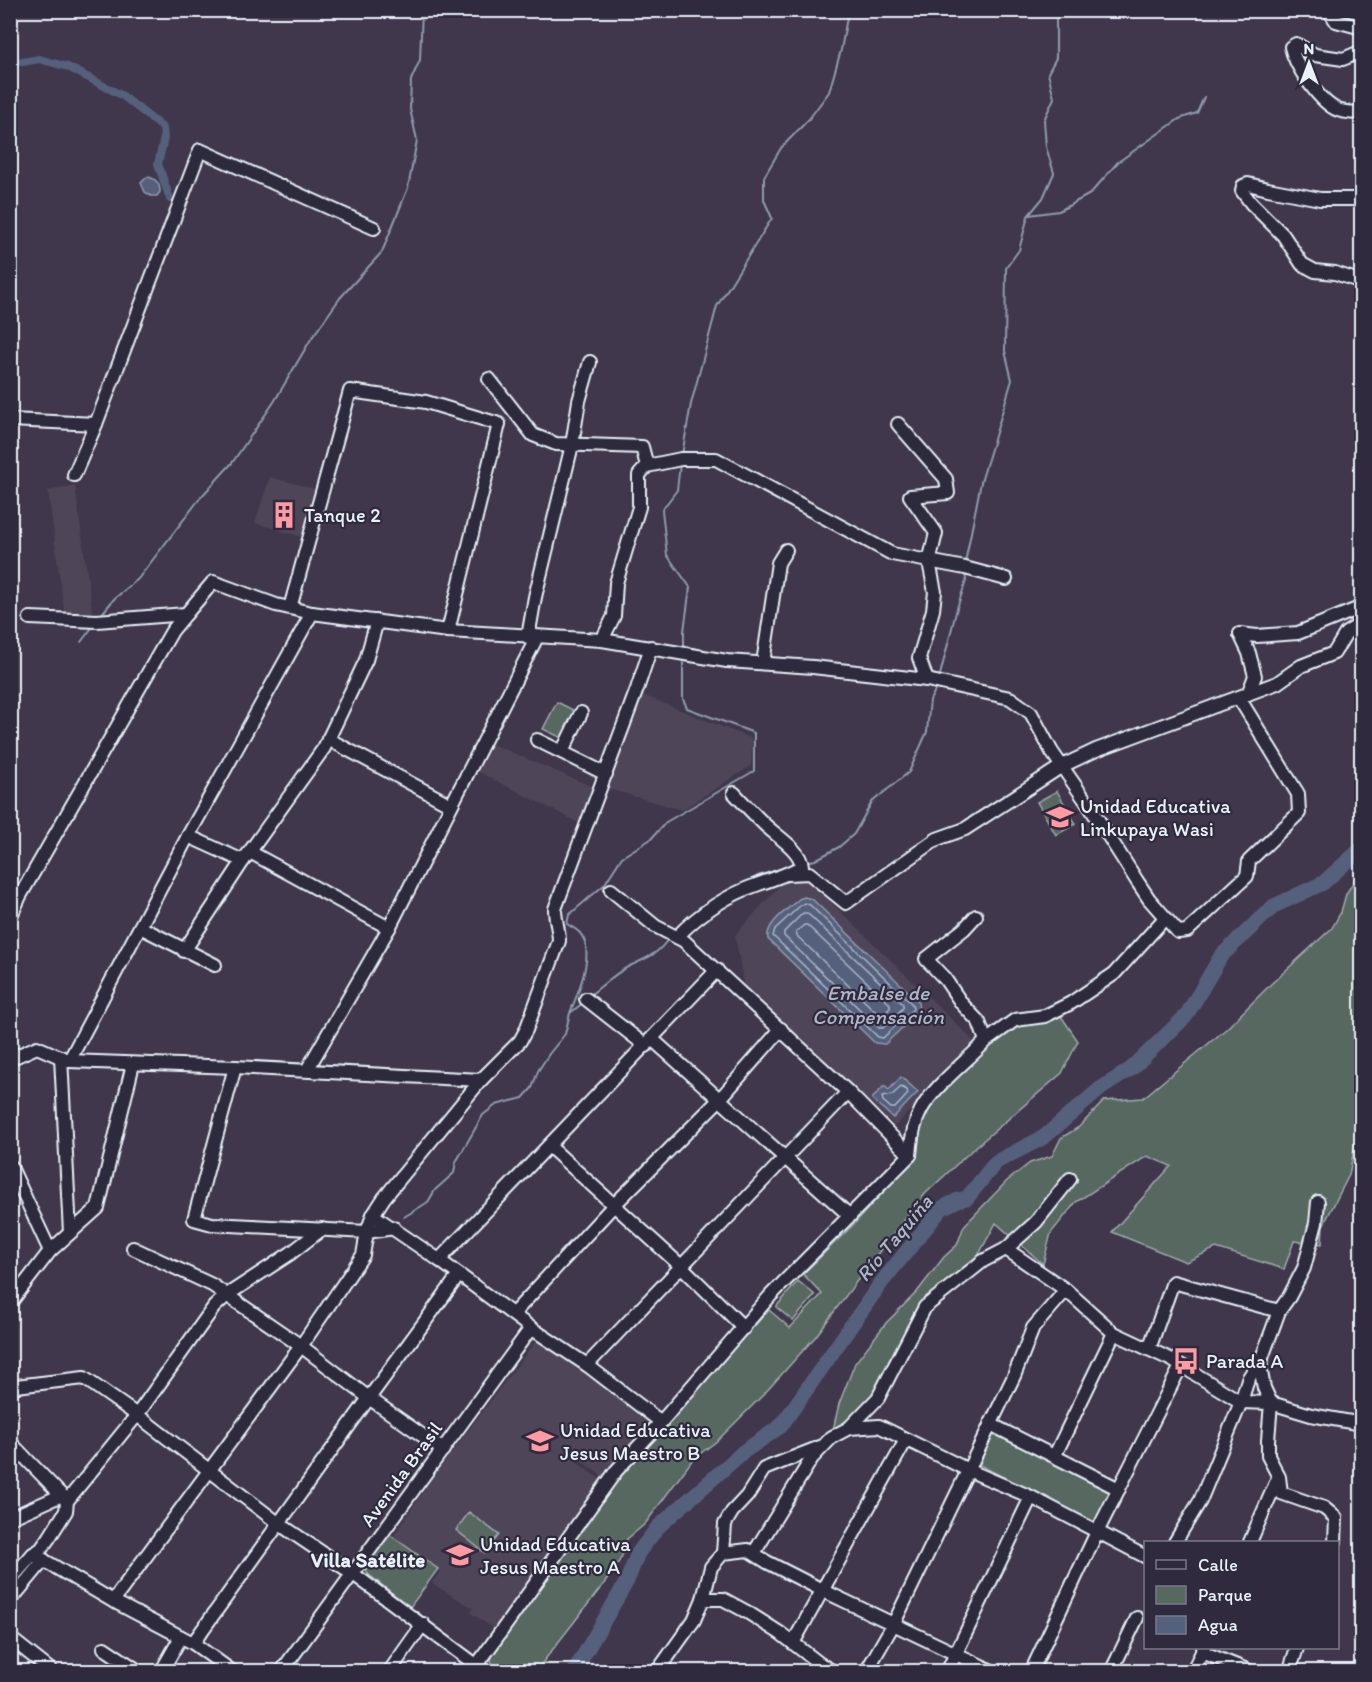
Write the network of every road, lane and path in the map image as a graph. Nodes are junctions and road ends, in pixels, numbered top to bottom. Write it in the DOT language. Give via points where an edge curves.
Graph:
graph roads {
  1 [pos="1329,10"];
  2 [pos="1362,28"];
  3 [pos="1362,51"];
  4 [pos="1362,114"];
  5 [pos="1362,199"];
  6 [pos="374,228"];
  7 [pos="1362,282"];
  8 [pos="590,362"];
  9 [pos="489,379"];
  10 [pos="10,420"];
  11 [pos="96,424"];
  12 [pos="898,424"];
  13 [pos="572,445"];
  14 [pos="647,466"];
  15 [pos="74,475"];
  16 [pos="786,550"];
  17 [pos="930,562"];
  18 [pos="1006,579"];
  19 [pos="1362,607"];
  20 [pos="290,608"];
  21 [pos="312,613"];
  22 [pos="186,614"];
  23 [pos="30,618"];
  24 [pos="377,621"];
  25 [pos="1362,623"];
  26 [pos="448,631"];
  27 [pos="532,637"];
  28 [pos="602,640"];
  29 [pos="651,647"];
  30 [pos="763,663"];
  31 [pos="927,680"];
  32 [pos="1243,696"];
  33 [pos="581,713"];
  34 [pos="328,739"];
  35 [pos="537,740"];
  36 [pos="562,752"];
  37 [pos="1062,766"];
  38 [pos="606,774"];
  39 [pos="734,793"];
  40 [pos="451,805"];
  41 [pos="188,836"];
  42 [pos="247,856"];
  43 [pos="788,874"];
  44 [pos="611,890"];
  45 [pos="975,916"];
  46 [pos="10,918"];
  47 [pos="1165,918"];
  48 [pos="140,927"];
  49 [pos="389,928"];
  50 [pos="677,937"];
  51 [pos="184,951"];
  52 [pos="215,965"];
  53 [pos="717,970"];
  54 [pos="586,999"];
  55 [pos="781,1029"];
  56 [pos="986,1041"];
  57 [pos="649,1042"];
  58 [pos="10,1059"];
  59 [pos="65,1059"];
  60 [pos="133,1064"];
  61 [pos="235,1067"];
  62 [pos="307,1070"];
  63 [pos="481,1080"];
  64 [pos="848,1092"];
  65 [pos="720,1099"];
  66 [pos="549,1146"];
  67 [pos="910,1155"];
  68 [pos="784,1157"];
  69 [pos="10,1164"];
  70 [pos="1070,1179"];
  71 [pos="1318,1202"];
  72 [pos="614,1205"];
  73 [pos="373,1215"];
  74 [pos="850,1216"];
  75 [pos="394,1228"];
  76 [pos="322,1229"];
  77 [pos="367,1232"];
  78 [pos="70,1233"];
  79 [pos="133,1248"];
  80 [pos="1006,1249"];
  81 [pos="50,1251"];
  82 [pos="439,1260"];
  83 [pos="681,1266"];
  84 [pos="459,1275"];
  85 [pos="1066,1290"];
  86 [pos="227,1295"];
  87 [pos="10,1303"];
  88 [pos="1279,1311"];
  89 [pos="513,1314"];
  90 [pos="531,1328"];
  91 [pos="744,1328"];
  92 [pos="1114,1333"];
  93 [pos="301,1346"];
  94 [pos="1149,1349"];
  95 [pos="1263,1355"];
  96 [pos="587,1365"];
  97 [pos="1181,1366"];
  98 [pos="10,1391"];
  99 [pos="369,1398"];
  100 [pos="1241,1402"];
  101 [pos="1271,1403"];
  102 [pos="137,1415"];
  103 [pos="661,1422"];
  104 [pos="990,1424"];
  105 [pos="1362,1424"];
  106 [pos="849,1428"];
  107 [pos="906,1440"];
  108 [pos="10,1442"];
  109 [pos="824,1446"];
  110 [pos="443,1450"];
  111 [pos="1055,1455"];
  112 [pos="209,1468"];
  113 [pos="968,1470"];
  114 [pos="1279,1477"];
  115 [pos="1119,1489"];
  116 [pos="1031,1497"];
  117 [pos="65,1498"];
  118 [pos="10,1518"];
  119 [pos="278,1523"];
  120 [pos="1097,1532"];
  121 [pos="1176,1541"];
  122 [pos="1250,1541"];
  123 [pos="1335,1541"];
  124 [pos="723,1553"];
  125 [pos="754,1553"];
  126 [pos="1144,1556"];
  127 [pos="38,1557"];
  128 [pos="352,1573"];
  129 [pos="10,1580"];
  130 [pos="824,1591"];
  131 [pos="703,1599"];
  132 [pos="10,1601"];
  133 [pos="113,1601"];
  134 [pos="1137,1618"];
  135 [pos="894,1623"];
  136 [pos="423,1624"];
  137 [pos="181,1637"];
  138 [pos="10,1638"];
  139 [pos="193,1643"];
  140 [pos="793,1643"];
  141 [pos="104,1648"];
  142 [pos="1296,1649"];
  143 [pos="1203,1650"];
  144 [pos="956,1653"];
  145 [pos="474,1668"];
  146 [pos="817,1668"];
  147 [pos="224,1669"];
  148 [pos="53,1671"];
  149 [pos="140,1671"];
  150 [pos="161,1671"];
  151 [pos="280,1671"];
  152 [pos="389,1671"];
  153 [pos="657,1671"];
  154 [pos="834,1671"];
  155 [pos="866,1671"];
  156 [pos="947,1671"];
  157 [pos="994,1671"];
  158 [pos="1031,1671"];
  159 [pos="1111,1671"];
  160 [pos="1192,1671"];
  161 [pos="1252,1671"];
  162 [pos="1289,1671"];
  1 -- 2 [label="street" via="1336,21"];
  3 -- 4 [label="street" via="1343,59 1315,55 1296,44 1291,47 1293,59 1311,87 1337,110"];
  5 -- 7 [label="street" via="1320,199 1248,184 1242,191 1283,235 1302,264"];
  6 -- 11 [label="street" via="200,150"];
  8 -- 13 [label="street"];
  9 -- 13 [label="street" via="533,435 556,444"];
  10 -- 11 [label="street"];
  11 -- 15 [label="street"];
  12 -- 17 [label="street" via="946,479 948,493 910,496 936,533"];
  13 -- 14 [label="street" via="642,447"];
  13 -- 27 [label="street" via="535,597"];
  14 -- 17 [label="street" via="681,459 716,459 892,554"];
  14 -- 28 [label="street" via="639,475 639,507 616,584 614,616"];
  16 -- 30 [label="street" via="778,563"];
  17 -- 18 [label="street"];
  17 -- 31 [label="street" via="935,592 933,610 919,658"];
  19 -- 32 [label="street" via="1298,633 1240,634 1255,676"];
  20 -- 21 [label="street"];
  20 -- 22 [label="street" via="213,582"];
  20 -- 26 [label="street" via="350,391 415,400 499,424"];
  21 -- 24 [label="street"];
  21 -- 41 [label="street"];
  22 -- 23 [label="street" via="97,621"];
  22 -- 46 [label="street" via="172,631"];
  24 -- 26 [label="street"];
  24 -- 34 [label="street" via="366,660"];
  25 -- 32 [label="street" via="1346,633 1334,653"];
  26 -- 27 [label="street"];
  27 -- 28 [label="street"];
  27 -- 40 [label="street" via="513,687"];
  28 -- 29 [label="street"];
  29 -- 30 [label="street" via="727,661"];
  29 -- 38 [label="street"];
  30 -- 31 [label="street"];
  31 -- 37 [label="street" via="1010,698 1031,713"];
  32 -- 37 [label="street"];
  32 -- 47 [label="street" via="1298,794 1299,813 1249,861 1247,876 1187,931 1178,932"];
  33 -- 36 [label="street"];
  34 -- 40 [label="street"];
  34 -- 42 [label="street"];
  35 -- 36 [label="street"];
  36 -- 38 [label="street"];
  37 -- 43 [label="street" via="965,829 937,838 846,903 808,873"];
  37 -- 47 [label="street"];
  38 -- 63 [label="street" via="555,909 559,941 526,1030"];
  39 -- 43 [label="street" via="800,858 802,866"];
  40 -- 49 [label="street"];
  41 -- 42 [label="street"];
  41 -- 48 [label="street"];
  42 -- 49 [label="street"];
  42 -- 51 [label="street"];
  43 -- 50 [label="street" via="756,884 726,900"];
  44 -- 50 [label="street" via="655,926"];
  45 -- 56 [label="street" via="926,959 979,1022"];
  47 -- 56 [label="street" via="1114,974 1071,1003 1045,1016 1015,1020"];
  48 -- 51 [label="street"];
  48 -- 59 [label="street"];
  49 -- 62 [label="street"];
  50 -- 53 [label="street"];
  51 -- 52 [label="street"];
  53 -- 55 [label="street"];
  53 -- 57 [label="street"];
  54 -- 57 [label="street"];
  55 -- 64 [label="street"];
  55 -- 65 [label="street"];
  56 -- 67 [label="street" via="928,1099 920,1112"];
  57 -- 65 [label="street"];
  57 -- 66 [label="street"];
  58 -- 59 [label="street" via="37,1047"];
  59 -- 60 [label="street"];
  59 -- 78 [label="street"];
  60 -- 61 [label="street"];
  60 -- 78 [label="street" via="98,1208"];
  61 -- 62 [label="street"];
  61 -- 76 [label="street" via="194,1219 212,1224"];
  62 -- 63 [label="street"];
  63 -- 73 [label="street"];
  64 -- 67 [label="street"];
  64 -- 68 [label="street"];
  65 -- 68 [label="street"];
  65 -- 72 [label="street"];
  66 -- 72 [label="street"];
  66 -- 82 [label="street"];
  67 -- 74 [label="street"];
  68 -- 74 [label="street"];
  68 -- 83 [label="street"];
  69 -- 81 [label="street"];
  70 -- 80 [label="street" via="1036,1222"];
  71 -- 88 [label="street" via="1304,1268"];
  72 -- 83 [label="street"];
  72 -- 89 [label="street"];
  73 -- 75 [label="street"];
  73 -- 77 [label="street"];
  74 -- 91 [label="street" via="771,1294"];
  75 -- 77 [label="street"];
  75 -- 82 [label="street"];
  76 -- 77 [label="street"];
  76 -- 86 [label="street"];
  77 -- 93 [label="street" via="363,1255"];
  78 -- 81 [label="street"];
  79 -- 86 [label="street"];
  80 -- 85 [label="street"];
  80 -- 106 [label="street" via="925,1307 878,1398"];
  81 -- 87 [label="street"];
  82 -- 84 [label="street"];
  83 -- 91 [label="street"];
  83 -- 96 [label="street"];
  84 -- 89 [label="street"];
  84 -- 99 [label="street"];
  85 -- 92 [label="street"];
  85 -- 104 [label="street" via="1034,1328"];
  86 -- 93 [label="street"];
  86 -- 102 [label="street" via="214,1307"];
  88 -- 94 [label="street" via="1173,1282"];
  88 -- 95 [label="street"];
  89 -- 90 [label="street"];
  90 -- 96 [label="street"];
  90 -- 110 [label="street, Avenida Brasil"];
  91 -- 103 [label="street"];
  92 -- 94 [label="street"];
  92 -- 111 [label="street"];
  93 -- 99 [label="street"];
  93 -- 112 [label="street"];
  94 -- 97 [label="street"];
  95 -- 100 [label="street" via="1248,1379"];
  95 -- 101 [label="street" via="1260,1366"];
  96 -- 103 [label="street"];
  97 -- 100 [label="street"];
  97 -- 115 [label="street"];
  98 -- 102 [label="street" via="16,1386 84,1378"];
  99 -- 110 [label="street"];
  99 -- 119 [label="street"];
  100 -- 101 [label="street"];
  100 -- 121 [label="street" via="1200,1500"];
  101 -- 105 [label="street"];
  101 -- 114 [label="street" via="1269,1456"];
  102 -- 112 [label="street"];
  102 -- 117 [label="street"];
  103 -- 145 [label="street" via="616,1471"];
  104 -- 111 [label="street"];
  104 -- 113 [label="street"];
  106 -- 107 [label="street" via="879,1426"];
  106 -- 109 [label="street"];
  107 -- 113 [label="street"];
  107 -- 130 [label="street"];
  108 -- 117 [label="street"];
  109 -- 124 [label="street" via="764,1469 725,1524"];
  109 -- 125 [label="street" via="812,1458"];
  110 -- 128 [label="street, Avenida Brasil"];
  111 -- 115 [label="street"];
  112 -- 119 [label="street"];
  112 -- 133 [label="street"];
  113 -- 116 [label="street"];
  113 -- 135 [label="street"];
  114 -- 122 [label="street"];
  114 -- 123 [label="street" via="1281,1493 1324,1509 1336,1518"];
  115 -- 120 [label="street"];
  116 -- 120 [label="street"];
  116 -- 144 [label="street"];
  117 -- 118 [label="street"];
  117 -- 127 [label="street" via="66,1511"];
  119 -- 128 [label="street"];
  119 -- 139 [label="street"];
  120 -- 126 [label="street"];
  120 -- 158 [label="street"];
  124 -- 125 [label="street"];
  124 -- 131 [label="street" via="711,1567"];
  125 -- 130 [label="street"];
  127 -- 129 [label="street"];
  127 -- 132 [label="street"];
  127 -- 133 [label="street"];
  128 -- 136 [label="street"];
  128 -- 151 [label="street, Avenida Brasil"];
  130 -- 135 [label="street"];
  130 -- 140 [label="street"];
  131 -- 140 [label="street" via="730,1602"];
  131 -- 153 [label="street" via="694,1620"];
  133 -- 137 [label="street"];
  134 -- 159 [label="street"];
  135 -- 144 [label="street"];
  135 -- 155 [label="street"];
  136 -- 145 [label="street"];
  136 -- 152 [label="street"];
  137 -- 139 [label="street"];
  137 -- 150 [label="street"];
  138 -- 148 [label="street"];
  139 -- 147 [label="street"];
  140 -- 146 [label="street"];
  141 -- 149 [label="street"];
  142 -- 162 [label="street"];
  143 -- 160 [label="street"];
  143 -- 161 [label="street"];
  144 -- 156 [label="street"];
  144 -- 157 [label="street"];
  146 -- 154 [label="street"];
}
